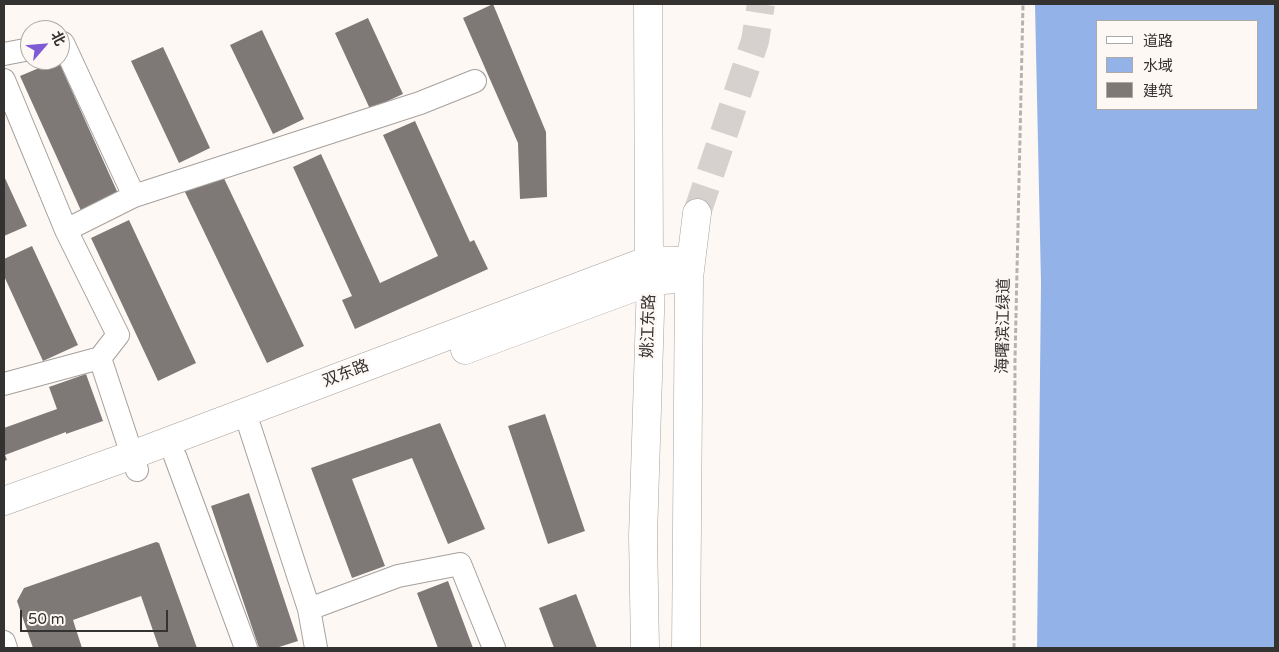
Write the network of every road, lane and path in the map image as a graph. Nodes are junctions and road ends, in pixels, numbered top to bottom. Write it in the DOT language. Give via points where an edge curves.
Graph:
graph roads {
  1 [pos="648,4"];
  2 [pos="1024,4"];
  3 [pos="20,52"];
  4 [pos="4,54"];
  5 [pos="70,56"];
  6 [pos="4,80"];
  7 [pos="474,81"];
  8 [pos="134,196"];
  9 [pos="697,213"];
  10 [pos="66,230"];
  11 [pos="690,270"];
  12 [pos="650,271"];
  13 [pos="100,358"];
  14 [pos="4,384"];
  15 [pos="250,428"];
  16 [pos="175,456"];
  17 [pos="135,462"];
  18 [pos="4,501"];
  19 [pos="4,519"];
  20 [pos="309,609"];
  21 [pos="4,642"];
  22 [pos="6,648"];
  23 [pos="246,648"];
  24 [pos="316,648"];
  25 [pos="494,648"];
  26 [pos="645,648"];
  27 [pos="686,648"];
  28 [pos="1014,648"];
  1 -- 12 [label="main road, 姚江东路"];
  2 -- 28 [label="path, 海曙滨江绿道" via="1015,360"];
  3 -- 4 [label="lane"];
  5 -- 8 [label="lane"];
  6 -- 10 [label="lane"];
  7 -- 8 [label="lane" via="420,103"];
  8 -- 10 [label="lane"];
  9 -- 11 [label="main road"];
  10 -- 13 [label="lane" via="118,335"];
  11 -- 12 [label="main road, 双东路"];
  11 -- 27 [label="main road"];
  12 -- 15 [label="main road, 双东路"];
  12 -- 17 [label="main road, 双东路"];
  12 -- 26 [label="main road, 姚江东路" via="643,536"];
  13 -- 14 [label="lane"];
  13 -- 17 [label="lane"];
  15 -- 16 [label="main road, 双东路"];
  15 -- 20 [label="lane"];
  16 -- 17 [label="main road, 双东路"];
  16 -- 23 [label="lane"];
  17 -- 18 [label="main road, 双东路"];
  17 -- 19 [label="main road, 双东路"];
  20 -- 24 [label="lane"];
  20 -- 25 [label="lane" via="398,576 460,564"];
  21 -- 22 [label="lane"];
}
